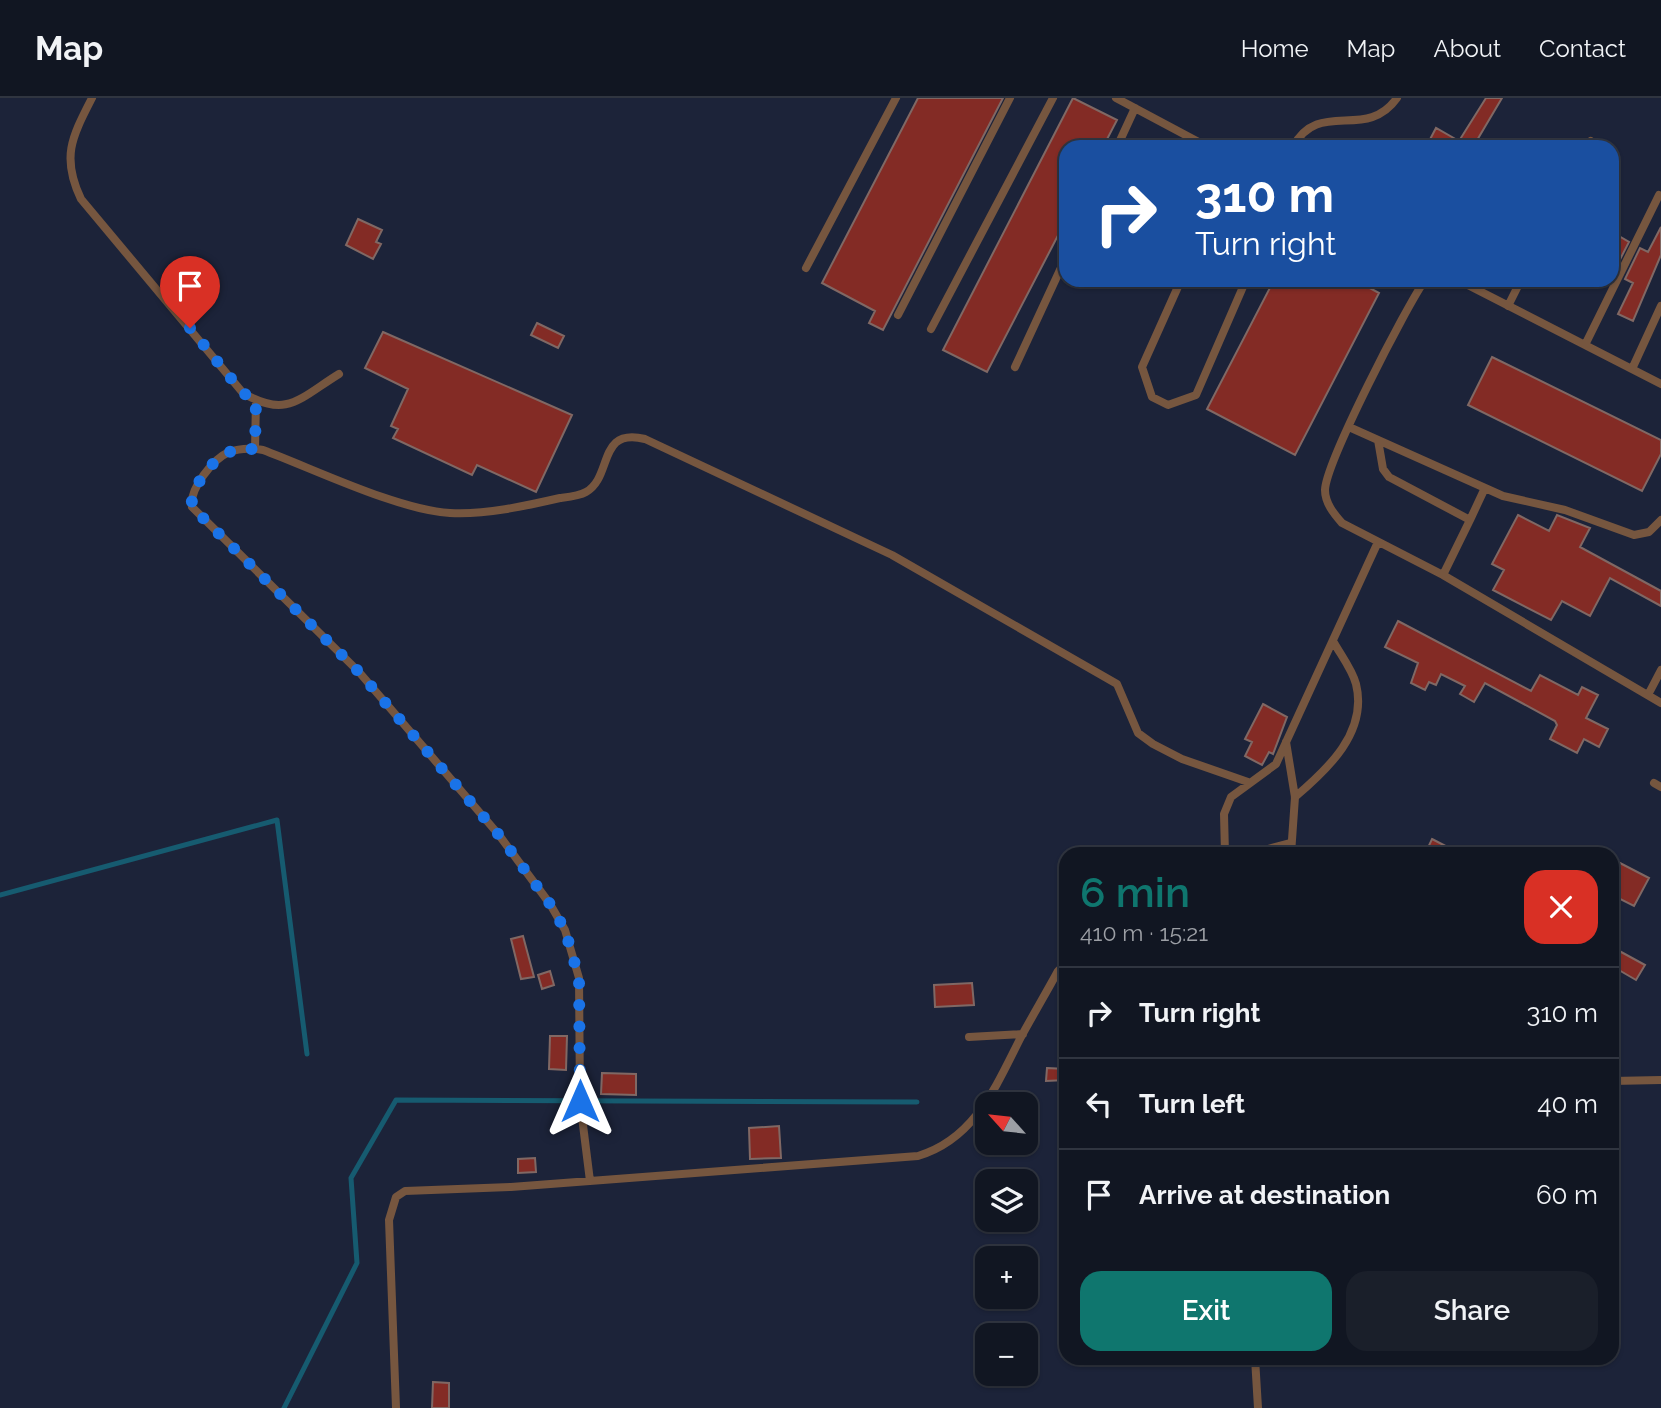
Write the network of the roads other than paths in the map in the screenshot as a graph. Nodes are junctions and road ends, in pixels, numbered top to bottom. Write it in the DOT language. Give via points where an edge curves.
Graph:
graph roads {
  1 [pos="92,98"];
  2 [pos="896,98"];
  3 [pos="1010,98"];
  4 [pos="1053,98"];
  5 [pos="1116,98"];
  6 [pos="1397,98"];
  7 [pos="1135,108"];
  8 [pos="1120,140"];
  9 [pos="1195,140"];
  10 [pos="1298,140"];
  11 [pos="1659,195"];
  12 [pos="806,268"];
  13 [pos="1059,272"];
  14 [pos="1619,277"];
  15 [pos="1178,287"];
  16 [pos="1243,287"];
  17 [pos="1421,287"];
  18 [pos="1471,287"];
  19 [pos="1518,287"];
  20 [pos="1614,287"];
  21 [pos="1508,306"];
  22 [pos="1661,306"];
  23 [pos="898,315"];
  24 [pos="931,329"];
  25 [pos="1585,345"];
  26 [pos="1015,367"];
  27 [pos="1632,369"];
  28 [pos="339,374"];
  29 [pos="1661,384"];
  30 [pos="256,400"];
  31 [pos="1349,427"];
  32 [pos="1378,440"];
  33 [pos="255,449"];
  34 [pos="1484,489"];
  35 [pos="1470,520"];
  36 [pos="1661,520"];
  37 [pos="1378,542"];
  38 [pos="1443,575"];
  39 [pos="1333,641"];
  40 [pos="1661,670"];
  41 [pos="1648,693"];
  42 [pos="1661,703"];
  43 [pos="1286,742"];
  44 [pos="1248,782"];
  45 [pos="1295,797"];
  46 [pos="1290,844"];
  47 [pos="1225,847"];
  48 [pos="1278,847"];
  49 [pos="1290,847"];
  50 [pos="1059,970"];
  51 [pos="1023,1034"];
  52 [pos="969,1037"];
  53 [pos="1661,1080"];
  54 [pos="1619,1081"];
  55 [pos="590,1181"];
  56 [pos="1255,1365"];
  57 [pos="396,1408"];
  58 [pos="1258,1408"];
  1 -- 30 [label="lane" via="68,158 81,200 243,393"];
  2 -- 12 [label="lane"];
  3 -- 23 [label="lane"];
  4 -- 24 [label="lane"];
  5 -- 7 [label="lane"];
  6 -- 10 [label="lane" via="1373,117 1319,120 1308,125"];
  7 -- 8 [label="lane"];
  7 -- 9 [label="lane"];
  11 -- 14 [label="lane"];
  13 -- 26 [label="lane"];
  15 -- 16 [label="lane" via="1142,367 1152,397 1168,405 1196,395"];
  17 -- 31 [label="lane"];
  18 -- 21 [label="lane"];
  19 -- 21 [label="lane"];
  20 -- 25 [label="lane"];
  21 -- 25 [label="lane"];
  22 -- 27 [label="lane"];
  25 -- 27 [label="lane"];
  27 -- 29 [label="lane"];
  28 -- 30 [label="lane" via="293,402 275,407"];
  30 -- 33 [label="lane"];
  31 -- 32 [label="lane"];
  31 -- 37 [label="lane" via="1327,475 1325,493 1342,523"];
  32 -- 34 [label="lane"];
  32 -- 35 [label="lane" via="1389,477"];
  33 -- 44 [label="lane" via="408,504 449,513 524,506 585,493 619,439 631,435 645,439 892,555 1118,684 1138,733 1153,744"];
  33 -- 55 [label="lane" via="226,453 214,464 194,492 192,507 359,672 499,835 565,930 579,978 580,1101"];
  34 -- 35 [label="lane"];
  34 -- 36 [label="lane" via="1565,510 1634,535 1649,533"];
  35 -- 38 [label="lane"];
  37 -- 38 [label="lane"];
  37 -- 39 [label="lane"];
  38 -- 41 [label="lane"];
  39 -- 43 [label="lane"];
  39 -- 45 [label="lane" via="1355,682 1355,722 1329,768"];
  40 -- 41 [label="lane"];
  41 -- 42 [label="lane"];
  43 -- 44 [label="lane" via="1276,764 1260,779"];
  43 -- 45 [label="lane"];
  44 -- 47 [label="lane" via="1231,797 1224,814"];
  45 -- 46 [label="lane"];
  46 -- 48 [label="lane"];
  46 -- 49 [label="lane"];
  50 -- 51 [label="lane"];
  51 -- 52 [label="lane"];
  51 -- 55 [label="lane" via="987,1103 961,1134 940,1150 918,1156"];
  53 -- 54 [label="lane"];
  55 -- 57 [label="lane" via="425,1188 396,1197 389,1220"];
  56 -- 58 [label="lane"];
}
